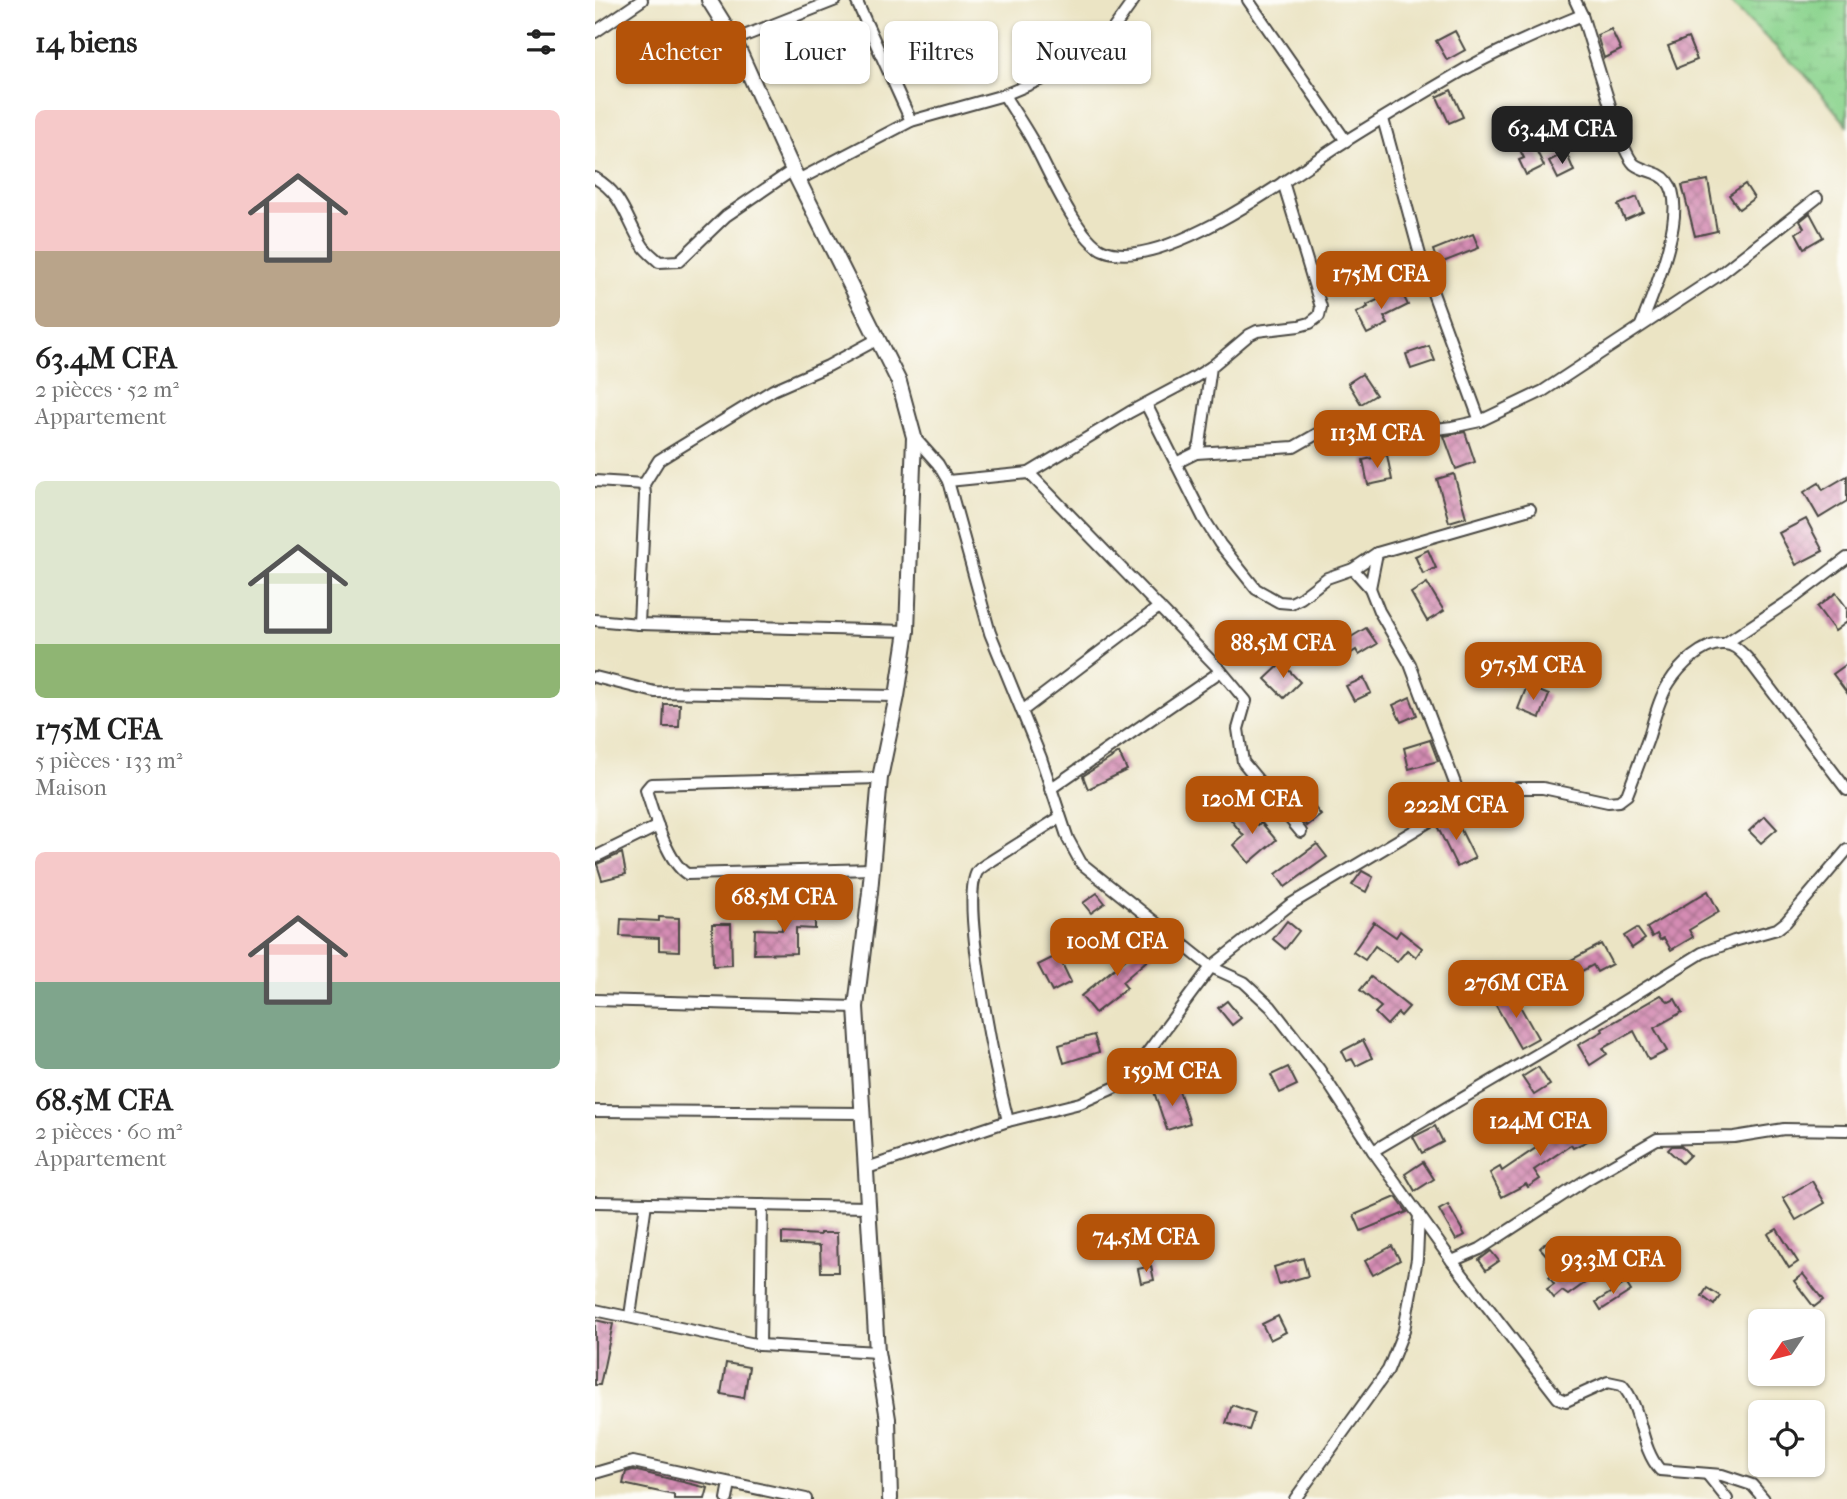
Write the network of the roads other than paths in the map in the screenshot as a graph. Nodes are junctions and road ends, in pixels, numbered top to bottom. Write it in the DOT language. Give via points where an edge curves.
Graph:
graph roads {
  1 [pos="642,0"];
  2 [pos="709,0"];
  3 [pos="836,0"];
  4 [pos="856,0"];
  5 [pos="1134,0"];
  6 [pos="1248,0"];
  7 [pos="1575,0"];
  8 [pos="1582,15"];
  9 [pos="722,21"];
  10 [pos="595,32"];
  11 [pos="746,35"];
  12 [pos="746,67"];
  13 [pos="1004,95"];
  14 [pos="1383,120"];
  15 [pos="911,121"];
  16 [pos="1346,141"];
  17 [pos="795,175"];
  18 [pos="595,178"];
  19 [pos="1283,182"];
  20 [pos="1817,198"];
  21 [pos="1641,325"];
  22 [pos="878,339"];
  23 [pos="1211,367"];
  24 [pos="1146,404"];
  25 [pos="1480,421"];
  26 [pos="914,437"];
  27 [pos="1196,453"];
  28 [pos="1176,463"];
  29 [pos="1029,473"];
  30 [pos="595,481"];
  31 [pos="948,481"];
  32 [pos="644,484"];
  33 [pos="1530,509"];
  34 [pos="1377,553"];
  35 [pos="1847,558"];
  36 [pos="1353,569"];
  37 [pos="1370,588"];
  38 [pos="1159,607"];
  39 [pos="595,620"];
  40 [pos="639,624"];
  41 [pos="907,631"];
  42 [pos="1726,643"];
  43 [pos="1221,671"];
  44 [pos="595,677"];
  45 [pos="897,696"];
  46 [pos="1022,711"];
  47 [pos="880,778"];
  48 [pos="1050,789"];
  49 [pos="1847,790"];
  50 [pos="1462,802"];
  51 [pos="1059,818"];
  52 [pos="658,826"];
  53 [pos="1301,832"];
  54 [pos="1847,850"];
  55 [pos="595,857"];
  56 [pos="872,869"];
  57 [pos="1211,967"];
  58 [pos="595,1000"];
  59 [pos="856,1007"];
  60 [pos="595,1111"];
  61 [pos="863,1113"];
  62 [pos="1008,1121"];
  63 [pos="1847,1130"];
  64 [pos="1373,1152"];
  65 [pos="867,1168"];
  66 [pos="595,1202"];
  67 [pos="646,1203"];
  68 [pos="762,1205"];
  69 [pos="869,1207"];
  70 [pos="1419,1214"];
  71 [pos="1452,1261"];
  72 [pos="595,1310"];
  73 [pos="630,1316"];
  74 [pos="760,1345"];
  75 [pos="877,1352"];
  76 [pos="595,1473"];
  77 [pos="1707,1474"];
  78 [pos="730,1483"];
  79 [pos="727,1499"];
  80 [pos="806,1499"];
  81 [pos="890,1499"];
  82 [pos="1295,1499"];
  83 [pos="1727,1499"];
  84 [pos="1763,1499"];
  1 -- 10 [label="street"];
  2 -- 9 [label="street"];
  3 -- 11 [label="street"];
  4 -- 15 [label="street"];
  5 -- 13 [label="street" via="1085,61"];
  6 -- 16 [label="street"];
  7 -- 8 [label="street"];
  8 -- 14 [label="street" via="1468,68"];
  8 -- 21 [label="street" via="1629,158 1664,176 1674,198 1665,255"];
  12 -- 17 [label="street"];
  13 -- 15 [label="street"];
  13 -- 19 [label="street" via="1077,221 1103,250 1149,251 1233,215"];
  14 -- 16 [label="street"];
  14 -- 25 [label="street" via="1423,266"];
  15 -- 17 [label="street"];
  16 -- 19 [label="street"];
  17 -- 18 [label="street" via="726,216 679,261 659,262 644,247 609,186"];
  17 -- 22 [label="street"];
  19 -- 23 [label="street" via="1321,307 1319,316 1299,326 1257,331"];
  20 -- 21 [label="street" via="1736,264"];
  21 -- 25 [label="street" via="1543,391"];
  22 -- 26 [label="street" via="899,382"];
  22 -- 32 [label="street" via="773,390 659,460"];
  23 -- 24 [label="street"];
  23 -- 27 [label="street"];
  24 -- 28 [label="street"];
  24 -- 29 [label="street"];
  25 -- 27 [label="street" via="1405,433 1343,419 1294,447"];
  26 -- 31 [label="street"];
  26 -- 41 [label="street"];
  27 -- 28 [label="street"];
  28 -- 36 [label="street" via="1220,544 1242,574 1268,597 1291,603 1327,578"];
  29 -- 31 [label="street"];
  29 -- 38 [label="street"];
  30 -- 32 [label="street"];
  31 -- 46 [label="street" via="990,633"];
  32 -- 40 [label="street"];
  33 -- 34 [label="street"];
  34 -- 36 [label="street"];
  34 -- 37 [label="street"];
  35 -- 42 [label="street"];
  36 -- 37 [label="street"];
  37 -- 50 [label="street" via="1410,664"];
  38 -- 43 [label="street"];
  38 -- 46 [label="street"];
  39 -- 40 [label="street"];
  40 -- 41 [label="street"];
  41 -- 45 [label="street"];
  42 -- 49 [label="street" via="1747,658"];
  42 -- 50 [label="street" via="1702,651 1669,682 1627,795 1619,801 1518,788"];
  43 -- 48 [label="street"];
  43 -- 53 [label="street" via="1246,701 1238,729 1243,762"];
  44 -- 45 [label="street" via="655,692"];
  45 -- 47 [label="street"];
  46 -- 48 [label="street"];
  47 -- 52 [label="street" via="651,784 646,790"];
  47 -- 56 [label="street"];
  48 -- 51 [label="street"];
  50 -- 57 [label="street" via="1291,904"];
  51 -- 57 [label="street" via="1081,863"];
  51 -- 62 [label="street" via="985,865 977,873 973,890 975,944"];
  52 -- 55 [label="street"];
  52 -- 56 [label="street" via="678,866 687,874"];
  54 -- 64 [label="street" via="1777,929 1702,953"];
  56 -- 59 [label="street"];
  57 -- 62 [label="street" via="1133,1072 1116,1087"];
  57 -- 64 [label="street" via="1244,982 1272,1007"];
  58 -- 59 [label="street"];
  59 -- 61 [label="street"];
  60 -- 61 [label="street"];
  61 -- 65 [label="street"];
  62 -- 65 [label="street"];
  63 -- 71 [label="street" via="1784,1129 1734,1137 1657,1139 1480,1249"];
  64 -- 70 [label="street"];
  65 -- 69 [label="street"];
  66 -- 67 [label="street"];
  67 -- 68 [label="street"];
  67 -- 73 [label="street"];
  68 -- 69 [label="street"];
  68 -- 74 [label="street"];
  69 -- 75 [label="street"];
  70 -- 71 [label="street"];
  70 -- 82 [label="street" via="1417,1259 1404,1330 1388,1370"];
  71 -- 77 [label="street" via="1558,1398 1566,1401 1608,1382 1622,1385 1631,1395 1650,1459 1660,1470"];
  72 -- 73 [label="street"];
  73 -- 74 [label="street"];
  74 -- 75 [label="street"];
  75 -- 81 [label="street" via="888,1419"];
  76 -- 78 [label="street" via="633,1462"];
  77 -- 83 [label="street"];
  77 -- 84 [label="street" via="1752,1485"];
  78 -- 79 [label="street"];
  78 -- 80 [label="street"];
}
